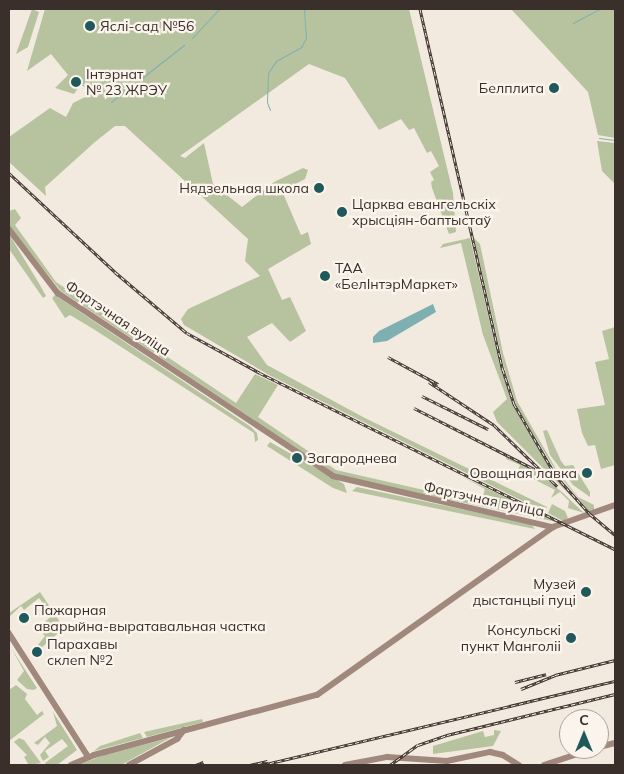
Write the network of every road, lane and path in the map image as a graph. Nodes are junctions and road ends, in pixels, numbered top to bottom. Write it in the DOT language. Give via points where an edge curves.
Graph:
graph roads {
  1 [pos="9,229"];
  2 [pos="615,505"];
  3 [pos="553,527"];
  4 [pos="9,634"];
  5 [pos="184,730"];
  6 [pos="91,756"];
  7 [pos="562,759"];
  8 [pos="71,765"];
  9 [pos="129,765"];
  10 [pos="345,765"];
  11 [pos="519,765"];
  12 [pos="544,765"];
  1 -- 3 [label="street, Фартэчная вуліца" via="58,293 333,476"];
  2 -- 3 [label="street"];
  3 -- 5 [label="street, Фартэчная вуліца" via="317,695"];
  4 -- 6 [label="street"];
  5 -- 6 [label="street, Фартэчная вуліца"];
  5 -- 9 [label="street" via="177,739"];
  6 -- 8 [label="street, Фартэчная вуліца"];
  7 -- 12 [label="street"];
  10 -- 11 [label="street" via="387,757 446,761 490,752 503,755"];
}
